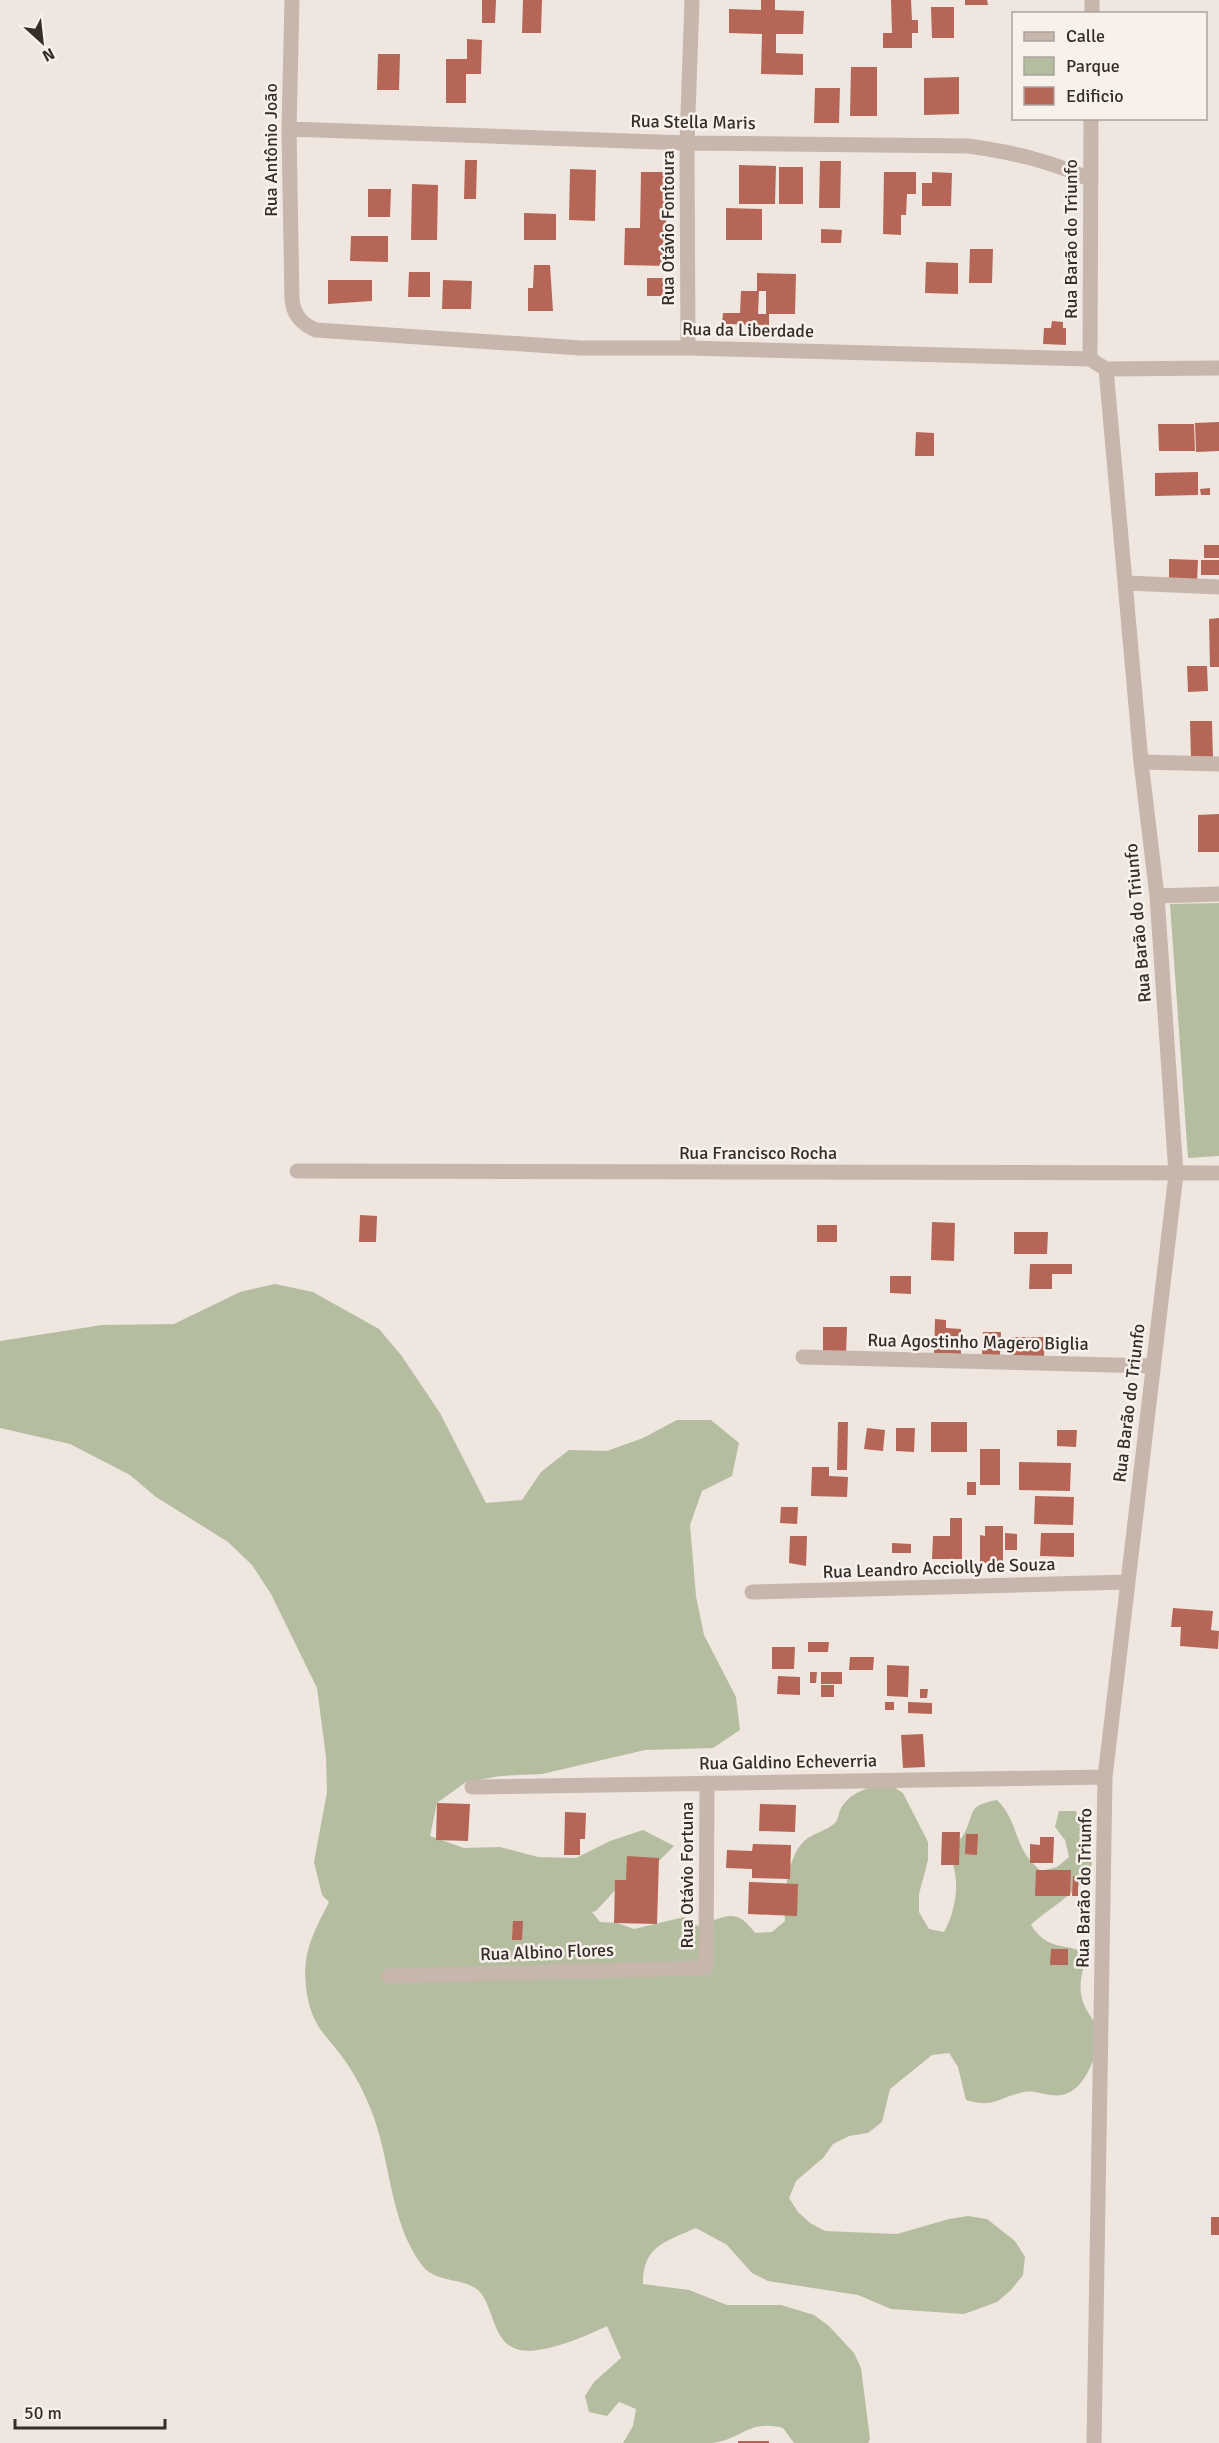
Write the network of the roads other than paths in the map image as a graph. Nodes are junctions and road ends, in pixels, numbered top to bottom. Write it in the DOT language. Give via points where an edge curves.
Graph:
graph roads {
  1 [pos="292,0"];
  2 [pos="692,0"];
  3 [pos="1091,120"];
  4 [pos="288,129"];
  5 [pos="687,143"];
  6 [pos="1091,180"];
  7 [pos="292,300"];
  8 [pos="688,348"];
  9 [pos="1090,359"];
  10 [pos="1219,368"];
  11 [pos="1107,369"];
  12 [pos="1127,583"];
  13 [pos="1219,587"];
  14 [pos="1141,762"];
  15 [pos="1219,764"];
  16 [pos="1219,894"];
  17 [pos="1157,896"];
  18 [pos="297,1171"];
  19 [pos="1219,1173"];
  20 [pos="1176,1174"];
  21 [pos="803,1357"];
  22 [pos="1152,1366"];
  23 [pos="1127,1582"];
  24 [pos="752,1592"];
  25 [pos="1105,1777"];
  26 [pos="707,1783"];
  27 [pos="472,1787"];
  28 [pos="706,1968"];
  29 [pos="389,1976"];
  30 [pos="1094,2443"];
  1 -- 4 [label="street, Rua Antônio João"];
  2 -- 5 [label="street, Rua Otávio Fontoura"];
  3 -- 6 [label="street, Rua Barão do Triunfo"];
  4 -- 5 [label="street, Rua Stella Maris"];
  4 -- 7 [label="street, Rua Antônio João"];
  5 -- 6 [label="street, Rua Stella Maris" via="968,146 1012,152 1061,166"];
  5 -- 8 [label="street, Rua Otávio Fontoura"];
  6 -- 9 [label="street, Rua Barão do Triunfo"];
  7 -- 8 [label="street, Rua da Liberdade" via="300,320 316,330 581,348"];
  8 -- 9 [label="street, Rua da Liberdade"];
  9 -- 11 [label="street, Rua da Liberdade"];
  10 -- 11 [label="street"];
  11 -- 12 [label="street, Rua Barão do Triunfo"];
  12 -- 13 [label="street"];
  12 -- 14 [label="street, Rua Barão do Triunfo"];
  14 -- 15 [label="street"];
  14 -- 17 [label="street, Rua Barão do Triunfo"];
  16 -- 17 [label="street"];
  17 -- 20 [label="street, Rua Barão do Triunfo"];
  18 -- 20 [label="street, Rua Francisco Rocha"];
  19 -- 20 [label="street, Rua Francisco Rocha"];
  20 -- 22 [label="street, Rua Barão do Triunfo"];
  21 -- 22 [label="street, Rua Agostinho Magero Biglia"];
  22 -- 23 [label="street, Rua Barão do Triunfo"];
  23 -- 24 [label="street, Rua Leandro Acciolly de Souza"];
  23 -- 25 [label="street, Rua Barão do Triunfo"];
  25 -- 26 [label="street, Rua Galdino Echeverria"];
  25 -- 30 [label="street, Rua Barão do Triunfo"];
  26 -- 27 [label="street, Rua Galdino Echeverria"];
  26 -- 28 [label="street, Rua Otávio Fortuna"];
  28 -- 29 [label="street, Rua Albino Flores"];
}
